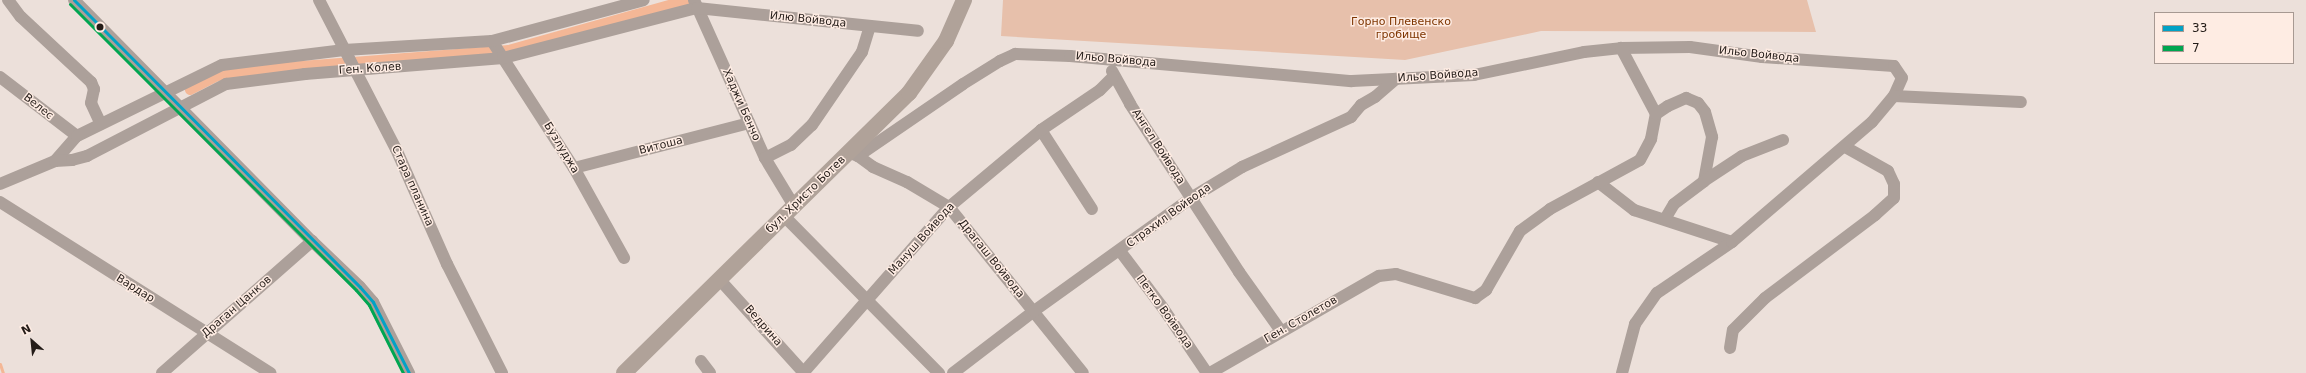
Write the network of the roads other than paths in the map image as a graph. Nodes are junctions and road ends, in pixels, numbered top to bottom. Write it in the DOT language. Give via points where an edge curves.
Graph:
graph roads {
  1 [pos="8,0"];
  2 [pos="74,0"];
  3 [pos="319,0"];
  4 [pos="644,0"];
  5 [pos="964,0"];
  6 [pos="695,3"];
  7 [pos="870,26"];
  8 [pos="918,31"];
  9 [pos="1621,48"];
  10 [pos="497,50"];
  11 [pos="345,53"];
  12 [pos="1106,60"];
  13 [pos="354,69"];
  14 [pos="0,77"];
  15 [pos="1113,77"];
  16 [pos="1396,79"];
  17 [pos="166,91"];
  18 [pos="1894,96"];
  19 [pos="2021,102"];
  20 [pos="180,106"];
  21 [pos="1656,114"];
  22 [pos="749,123"];
  23 [pos="101,124"];
  24 [pos="1042,130"];
  25 [pos="77,136"];
  26 [pos="1783,140"];
  27 [pos="1845,147"];
  28 [pos="854,155"];
  29 [pos="765,158"];
  30 [pos="55,161"];
  31 [pos="574,168"];
  32 [pos="1704,180"];
  33 [pos="2,181"];
  34 [pos="1598,182"];
  35 [pos="1192,198"];
  36 [pos="0,202"];
  37 [pos="949,207"];
  38 [pos="1092,209"];
  39 [pos="789,211"];
  40 [pos="1665,219"];
  41 [pos="312,241"];
  42 [pos="1732,242"];
  43 [pos="1120,251"];
  44 [pos="624,258"];
  45 [pos="720,280"];
  46 [pos="868,300"];
  47 [pos="1034,311"];
  48 [pos="1281,331"];
  49 [pos="208,332"];
  50 [pos="1730,348"];
  51 [pos="701,360"];
  52 [pos="162,373"];
  53 [pos="271,373"];
  54 [pos="409,373"];
  55 [pos="502,373"];
  56 [pos="624,373"];
  57 [pos="710,373"];
  58 [pos="803,373"];
  59 [pos="940,373"];
  60 [pos="953,373"];
  61 [pos="1083,373"];
  62 [pos="1208,373"];
  63 [pos="1622,373"];
  1 -- 23 [label="street" via="21,17 91,82 94,89 91,103"];
  2 -- 17 [label="street"];
  3 -- 11 [label="street, Стара планина"];
  4 -- 10 [label="street, Ген. Колев"];
  5 -- 28 [label="main road, бул. Христо Ботев" via="951,33 927,70"];
  6 -- 7 [label="street, Илю Войвода"];
  6 -- 10 [label="street, Ген. Колев"];
  6 -- 22 [label="street, Хаджи Бенчо"];
  7 -- 8 [label="street, Илю Войвода"];
  7 -- 29 [label="street" via="862,52 812,125 791,145"];
  9 -- 16 [label="street, Ильо Войвода" via="1584,52 1474,75"];
  9 -- 18 [label="street, Ильо Войвода" via="1690,47 1762,57 1894,66 1902,78"];
  9 -- 21 [label="street"];
  10 -- 11 [label="street, Ген. Колев"];
  10 -- 13 [label="street, Ген. Колев"];
  10 -- 31 [label="street, Бузлуджа"];
  11 -- 13 [label="street, Стара планина"];
  11 -- 17 [label="street, Ген. Колев" via="222,65"];
  12 -- 15 [label="street, Ангел Войвода"];
  12 -- 16 [label="street, Ильо Войвода" via="1352,81"];
  12 -- 28 [label="street, Ильо Войвода" via="1015,54 969,80"];
  13 -- 20 [label="street, Ген. Колев" via="226,84"];
  13 -- 55 [label="street, Стара планина" via="396,149 447,264"];
  14 -- 25 [label="street, Велес"];
  15 -- 24 [label="street, Мануш Войвода" via="1100,90"];
  15 -- 35 [label="street, Ангел Войвода"];
  16 -- 35 [label="street, Страхил Войвода" via="1361,105 1351,117 1242,167"];
  17 -- 20 [label="street"];
  17 -- 23 [label="street, Ген. Колев"];
  18 -- 19 [label="street"];
  18 -- 27 [label="street" via="1872,122"];
  20 -- 30 [label="street, Ген. Колев" via="87,156"];
  20 -- 41 [label="street"];
  21 -- 32 [label="street" via="1686,98 1698,103 1706,112 1712,137"];
  21 -- 34 [label="street" via="1651,139 1640,160"];
  22 -- 29 [label="street, Хаджи Бенчо"];
  22 -- 31 [label="street, Витоша"];
  23 -- 25 [label="street, Ген. Колев"];
  24 -- 37 [label="street, Мануш Войвода"];
  24 -- 38 [label="street"];
  25 -- 30 [label="street, Ген. Колев"];
  26 -- 32 [label="street" via="1742,156"];
  27 -- 42 [label="street"];
  27 -- 50 [label="street" via="1888,171 1894,184 1894,198 1875,216 1765,298 1733,330"];
  28 -- 37 [label="street, Драгаш Войвода"];
  28 -- 39 [label="main road, бул. Христо Ботев"];
  29 -- 39 [label="street, Хаджи Бенчо"];
  30 -- 33 [label="street, Ген. Колев"];
  31 -- 44 [label="street, Бузлуджа"];
  32 -- 40 [label="street" via="1674,204"];
  34 -- 40 [label="street" via="1634,210"];
  34 -- 48 [label="street, Ген. Столетов" via="1550,209 1520,232 1486,290 1475,298 1396,274 1379,276"];
  35 -- 43 [label="street, Страхил Войвода"];
  35 -- 48 [label="street, Ангел Войвода"];
  36 -- 49 [label="street, Вардар" via="149,298"];
  37 -- 46 [label="street, Мануш Войвода"];
  37 -- 47 [label="street, Драгаш Войвода"];
  39 -- 45 [label="main road, бул. Христо Ботев"];
  39 -- 46 [label="street, Хаджи Бенчо"];
  40 -- 42 [label="street"];
  41 -- 49 [label="street, Драган Цанков"];
  41 -- 54 [label="street" via="373,302"];
  42 -- 63 [label="street" via="1657,293 1635,324"];
  43 -- 47 [label="street, Страхил Войвода"];
  43 -- 62 [label="street, Петко Войвода"];
  45 -- 56 [label="main road, бул. Христо Ботев"];
  45 -- 58 [label="street, Ведрина"];
  46 -- 58 [label="street, Мануш Войвода"];
  46 -- 59 [label="street, Хаджи Бенчо"];
  47 -- 60 [label="street, Страхил Войвода"];
  47 -- 61 [label="street, Драгаш Войвода"];
  48 -- 62 [label="street, Ген. Столетов"];
  49 -- 52 [label="street, Драган Цанков"];
  49 -- 53 [label="street, Вардар"];
  51 -- 57 [label="street"];
}
